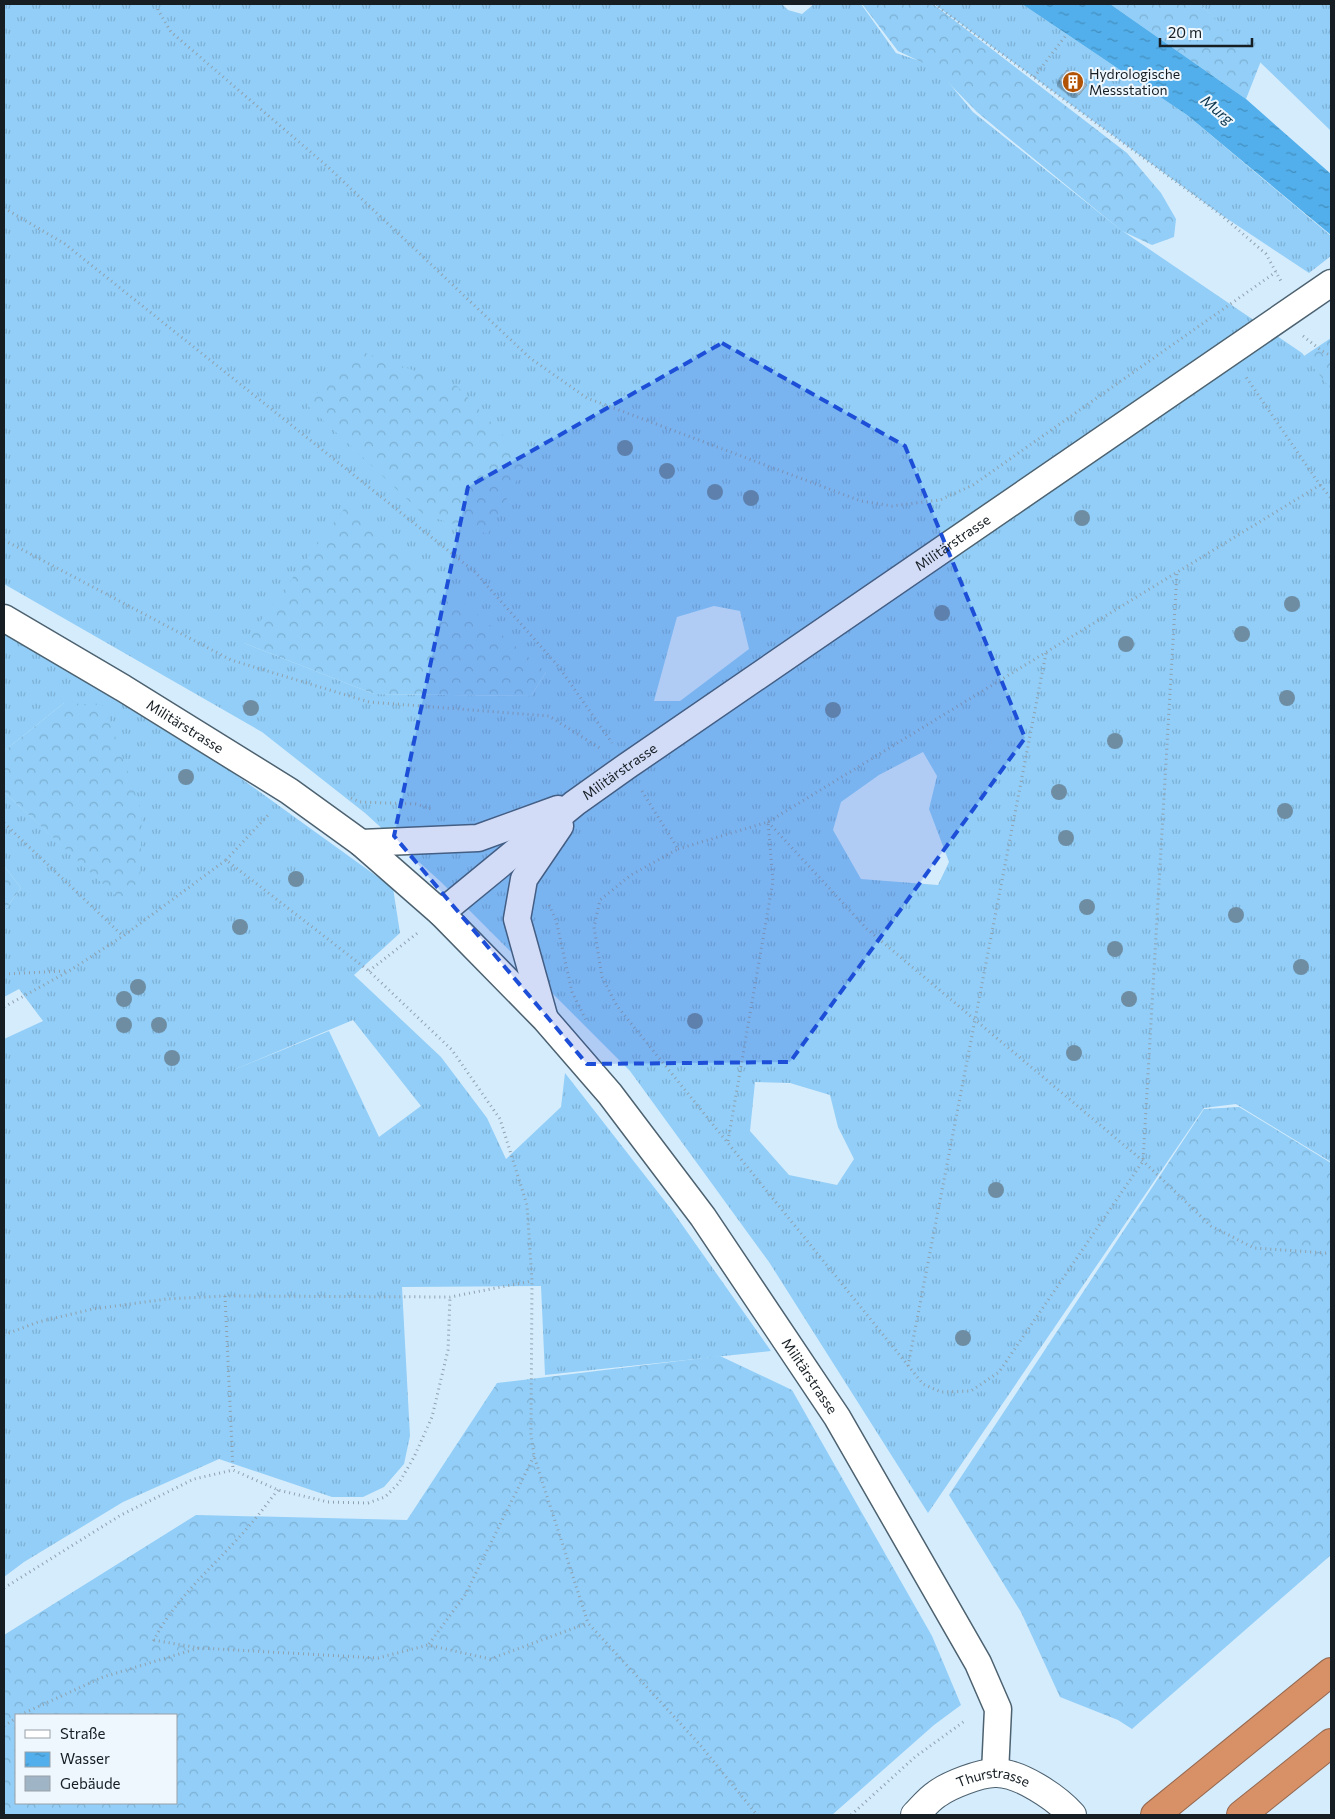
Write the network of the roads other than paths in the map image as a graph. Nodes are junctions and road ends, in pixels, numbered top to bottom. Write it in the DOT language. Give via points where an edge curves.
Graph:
graph roads {
  1 [pos="1331,283"];
  2 [pos="4,618"];
  3 [pos="575,803"];
  4 [pos="361,843"];
  5 [pos="441,913"];
  6 [pos="545,1019"];
  7 [pos="1331,1672"];
  8 [pos="1331,1742"];
  9 [pos="996,1773"];
  10 [pos="915,1815"];
  11 [pos="1072,1815"];
  12 [pos="1155,1815"];
  13 [pos="1241,1815"];
  1 -- 3 [label="street, Militärstrasse" via="1295,320 1231,353"];
  2 -- 4 [label="street, Militärstrasse" via="289,791"];
  3 -- 4 [label="street, Militärstrasse" via="478,838"];
  3 -- 5 [label="street, Militärstrasse"];
  3 -- 6 [label="street, Militärstrasse" via="524,879 517,919"];
  4 -- 5 [label="street, Militärstrasse"];
  5 -- 6 [label="street, Militärstrasse"];
  6 -- 9 [label="street, Militärstrasse" via="610,1094 703,1217 837,1417 978,1664 998,1709"];
  7 -- 12 [label="highway"];
  8 -- 13 [label="highway"];
  9 -- 10 [label="street, Thurstrasse" via="964,1781 937,1794"];
  9 -- 11 [label="street, Thurstrasse" via="1013,1776 1039,1789"];
}
